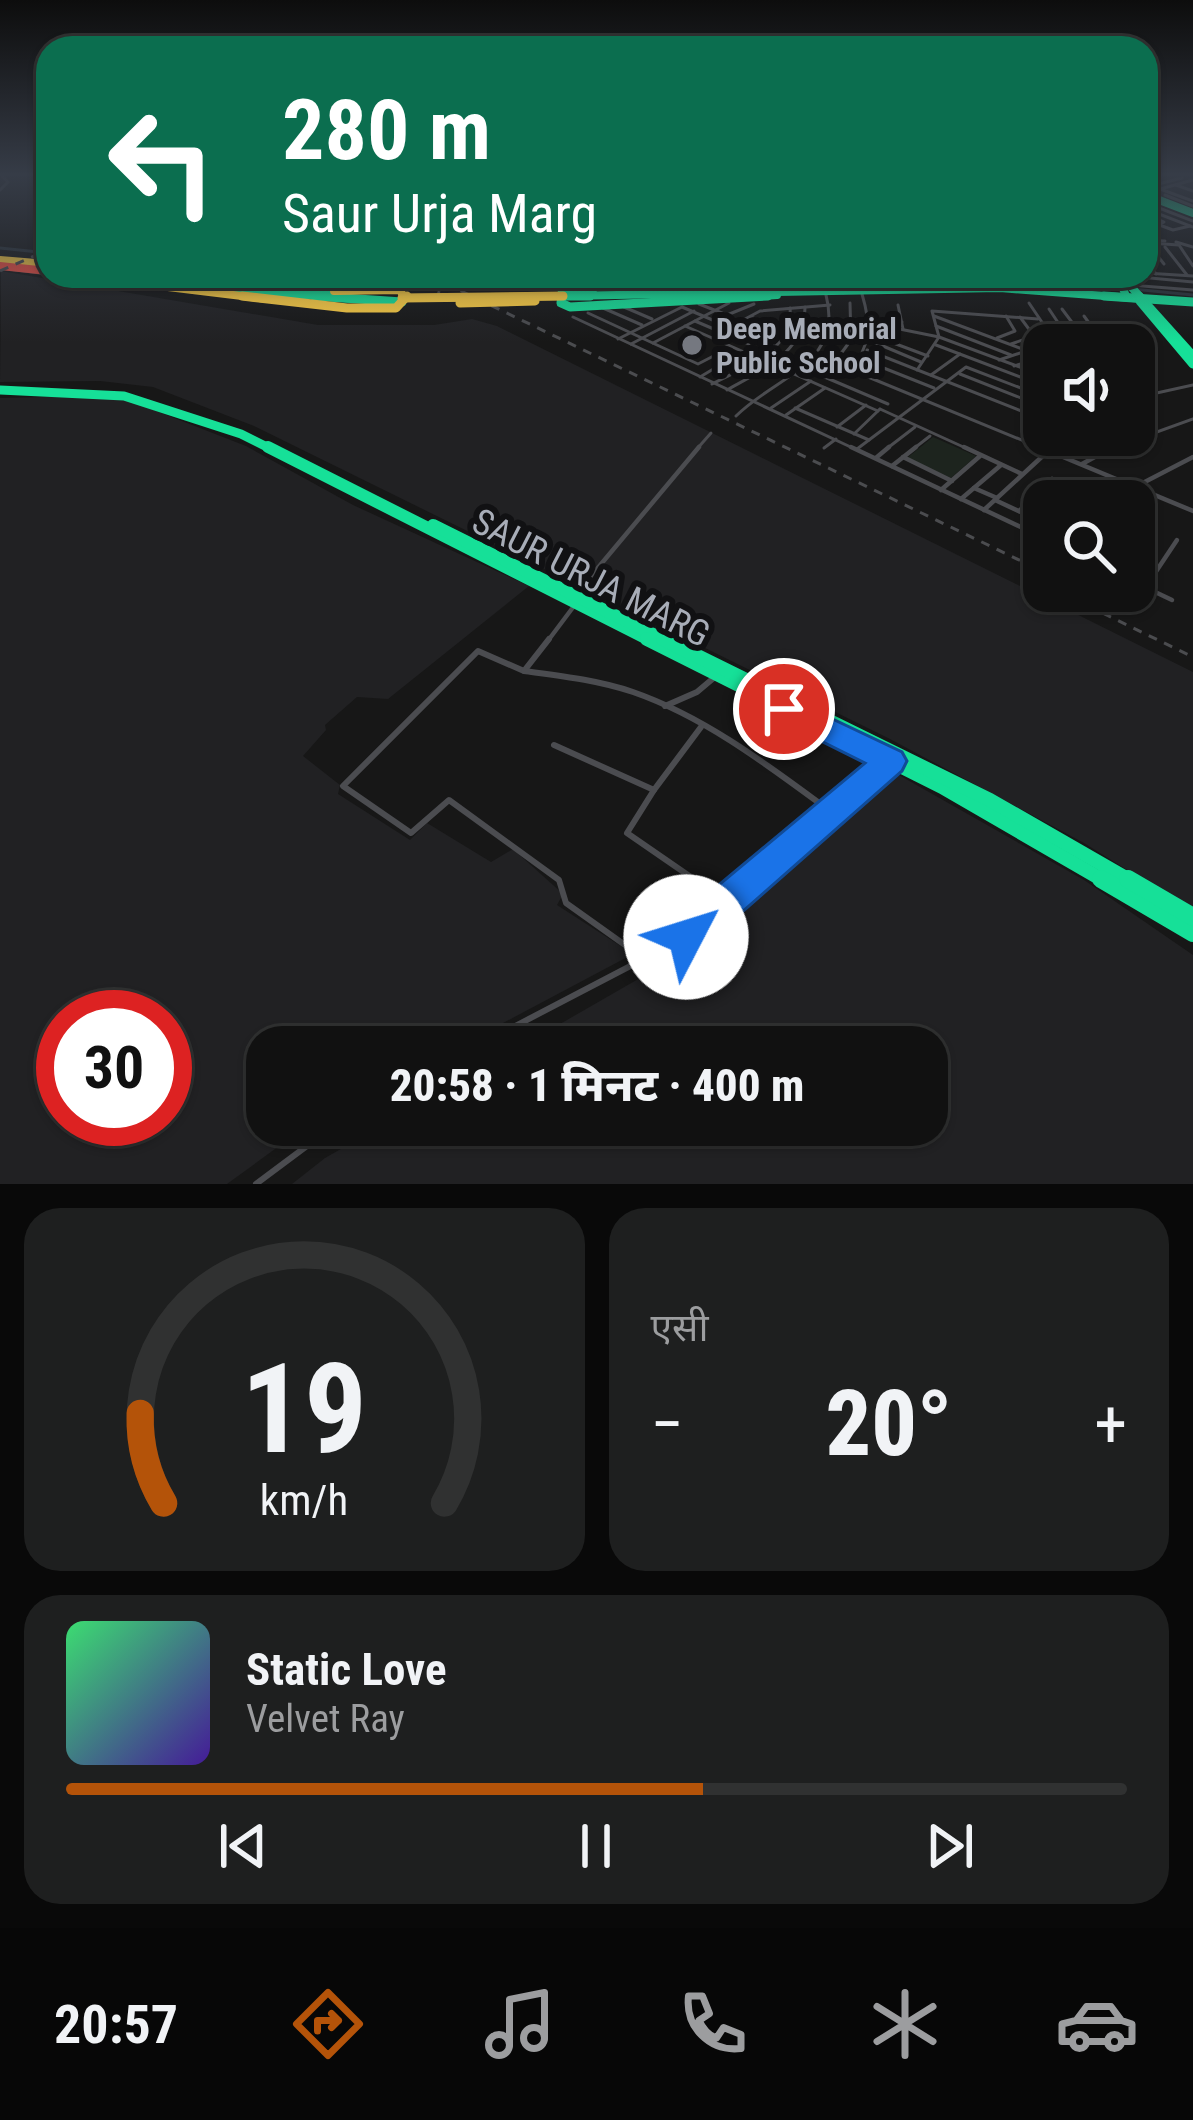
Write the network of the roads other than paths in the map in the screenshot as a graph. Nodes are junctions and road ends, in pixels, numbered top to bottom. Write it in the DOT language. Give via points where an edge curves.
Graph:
graph roads {
  1 [pos="1158,242"];
  2 [pos="1162,243"];
  3 [pos="1193,248"];
  4 [pos="1158,256"];
  5 [pos="1164,264"];
  6 [pos="2,266"];
  7 [pos="36,267"];
  8 [pos="1192,274"];
  9 [pos="1158,276"];
  10 [pos="189,288"];
  11 [pos="190,288"];
  12 [pos="261,288"];
  13 [pos="311,288"];
  14 [pos="198,289"];
  15 [pos="830,289"];
  16 [pos="1193,290"];
  17 [pos="1130,293"];
  18 [pos="776,294"];
  19 [pos="402,300"];
  20 [pos="729,303"];
  21 [pos="1029,303"];
  22 [pos="1193,303"];
  23 [pos="699,304"];
  24 [pos="754,304"];
  25 [pos="898,304"];
  26 [pos="624,307"];
  27 [pos="603,308"];
  28 [pos="790,308"];
  29 [pos="1049,309"];
  30 [pos="1062,309"];
  31 [pos="715,310"];
  32 [pos="694,311"];
  33 [pos="588,313"];
  34 [pos="705,316"];
  35 [pos="749,316"];
  36 [pos="934,316"];
  37 [pos="1006,316"];
  38 [pos="1084,316"];
  39 [pos="573,317"];
  40 [pos="1020,317"];
  41 [pos="1038,319"];
  42 [pos="656,320"];
  43 [pos="695,321"];
  44 [pos="886,321"];
  45 [pos="902,322"];
  46 [pos="870,323"];
  47 [pos="1042,324"];
  48 [pos="1059,324"];
  49 [pos="1073,324"];
  50 [pos="1089,324"];
  51 [pos="644,326"];
  52 [pos="685,326"];
  53 [pos="730,326"];
  54 [pos="936,326"];
  55 [pos="903,329"];
  56 [pos="631,333"];
  57 [pos="790,334"];
  58 [pos="938,337"];
  59 [pos="642,338"];
  60 [pos="871,338"];
  61 [pos="618,339"];
  62 [pos="994,339"];
  63 [pos="653,343"];
  64 [pos="631,344"];
  65 [pos="749,344"];
  66 [pos="984,344"];
  67 [pos="1009,344"];
  68 [pos="936,345"];
  69 [pos="776,346"];
  70 [pos="731,347"];
  71 [pos="1023,349"];
  72 [pos="867,350"];
  73 [pos="976,351"];
  74 [pos="1023,351"];
  75 [pos="960,354"];
  76 [pos="1011,355"];
  77 [pos="735,356"];
  78 [pos="817,356"];
  79 [pos="928,356"];
  80 [pos="757,358"];
  81 [pos="861,359"];
  82 [pos="999,360"];
  83 [pos="1193,360"];
  84 [pos="834,363"];
  85 [pos="923,363"];
  86 [pos="1023,363"];
  87 [pos="770,364"];
  88 [pos="1015,365"];
  89 [pos="801,367"];
  90 [pos="1023,368"];
  91 [pos="850,370"];
  92 [pos="917,370"];
  93 [pos="791,373"];
  94 [pos="958,373"];
  95 [pos="931,375"];
  96 [pos="700,377"];
  97 [pos="1023,378"];
  98 [pos="811,381"];
  99 [pos="946,381"];
  100 [pos="712,383"];
  101 [pos="1193,385"];
  102 [pos="825,388"];
  103 [pos="936,388"];
  104 [pos="0,389"];
  105 [pos="1023,389"];
  106 [pos="727,390"];
  107 [pos="903,392"];
  108 [pos="1155,393"];
  109 [pos="1023,399"];
  110 [pos="749,400"];
  111 [pos="923,400"];
  112 [pos="888,404"];
  113 [pos="866,405"];
  114 [pos="770,409"];
  115 [pos="795,409"];
  116 [pos="879,410"];
  117 [pos="1023,412"];
  118 [pos="736,416"];
  119 [pos="785,416"];
  120 [pos="897,419"];
  121 [pos="1193,419"];
  122 [pos="838,427"];
  123 [pos="915,427"];
  124 [pos="1155,432"];
  125 [pos="711,434"];
  126 [pos="854,434"];
  127 [pos="932,434"];
  128 [pos="836,440"];
  129 [pos="869,440"];
  130 [pos="1023,442"];
  131 [pos="824,448"];
  132 [pos="857,449"];
  133 [pos="980,456"];
  134 [pos="1043,456"];
  135 [pos="1058,456"];
  136 [pos="1096,456"];
  137 [pos="902,457"];
  138 [pos="1193,457"];
  139 [pos="875,458"];
  140 [pos="1001,465"];
  141 [pos="1081,465"];
  142 [pos="892,466"];
  143 [pos="1022,474"];
  144 [pos="1052,479"];
  145 [pos="1118,480"];
  146 [pos="1149,480"];
  147 [pos="952,481"];
  148 [pos="974,488"];
  149 [pos="941,490"];
  150 [pos="1155,495"];
  151 [pos="961,499"];
  152 [pos="996,499"];
  153 [pos="1192,509"];
  154 [pos="984,510"];
  155 [pos="1017,510"];
  156 [pos="1023,512"];
  157 [pos="1005,521"];
  158 [pos="1023,529"];
  159 [pos="1177,540"];
  160 [pos="1155,573"];
  161 [pos="1155,592"];
  162 [pos="576,599"];
  163 [pos="1172,600"];
  164 [pos="524,670"];
  165 [pos="725,677"];
  166 [pos="662,706"];
  167 [pos="701,727"];
  168 [pos="554,745"];
  169 [pos="893,757"];
  170 [pos="654,790"];
  171 [pos="831,812"];
  172 [pos="727,902"];
  173 [pos="1193,917"];
  174 [pos="1193,933"];
  175 [pos="646,959"];
  176 [pos="517,1026"];
  177 [pos="307,1146"];
  178 [pos="256,1184"];
  1 -- 2 [label="street"];
  2 -- 3 [label="street"];
  2 -- 8 [label="street"];
  2 -- 8 [label="street" via="1179,245"];
  4 -- 5 [label="street"];
  6 -- 7 [label="main road"];
  8 -- 9 [label="street"];
  10 -- 14 [label="main road"];
  11 -- 14 [label="main road"];
  12 -- 19 [label="main road"];
  13 -- 14 [label="main road" via="408,296 395,308 347,308"];
  14 -- 19 [label="main road"];
  15 -- 17 [label="main road"];
  15 -- 18 [label="main road"];
  15 -- 28 [label="street"];
  15 -- 46 [label="street"];
  15 -- 78 [label="street" via="832,334"];
  15 -- 84 [label="street" via="850,343"];
  15 -- 87 [label="street" via="803,335"];
  16 -- 17 [label="street"];
  17 -- 22 [label="main road"];
  17 -- 22 [label="main road"];
  17 -- 83 [label="main road"];
  18 -- 18 [label="main road" via="570,307 560,292 566,290"];
  18 -- 19 [label="main road, bridge"];
  20 -- 31 [label="street"];
  21 -- 41 [label="street"];
  23 -- 31 [label="street"];
  24 -- 31 [label="street" via="728,315"];
  25 -- 45 [label="street"];
  26 -- 42 [label="street"];
  27 -- 51 [label="street"];
  28 -- 35 [label="street"];
  28 -- 57 [label="street"];
  29 -- 48 [label="street"];
  30 -- 49 [label="street"];
  31 -- 34 [label="street"];
  32 -- 34 [label="street"];
  32 -- 42 [label="street" via="680,308"];
  32 -- 59 [label="street"];
  33 -- 56 [label="street"];
  34 -- 43 [label="street"];
  34 -- 53 [label="street"];
  35 -- 53 [label="street"];
  35 -- 57 [label="street"];
  36 -- 37 [label="street"];
  36 -- 54 [label="street"];
  36 -- 62 [label="street"];
  37 -- 40 [label="street"];
  37 -- 62 [label="street" via="1015,331"];
  38 -- 50 [label="street"];
  39 -- 61 [label="street"];
  40 -- 41 [label="street"];
  40 -- 67 [label="street" via="1034,336"];
  41 -- 47 [label="street"];
  42 -- 51 [label="street"];
  43 -- 52 [label="street"];
  43 -- 65 [label="street"];
  44 -- 45 [label="street"];
  45 -- 55 [label="street"];
  46 -- 55 [label="street"];
  46 -- 60 [label="street"];
  51 -- 56 [label="street"];
  52 -- 63 [label="street"];
  52 -- 70 [label="street"];
  53 -- 69 [label="street"];
  54 -- 58 [label="street"];
  54 -- 66 [label="street"];
  55 -- 58 [label="street"];
  56 -- 59 [label="street"];
  56 -- 61 [label="street"];
  57 -- 69 [label="street"];
  58 -- 68 [label="street"];
  58 -- 73 [label="street"];
  59 -- 63 [label="street"];
  59 -- 64 [label="street"];
  60 -- 72 [label="street"];
  60 -- 79 [label="street"];
  60 -- 85 [label="street"];
  61 -- 64 [label="street"];
  62 -- 67 [label="street"];
  63 -- 70 [label="street" via="698,364"];
  64 -- 96 [label="street"];
  66 -- 73 [label="street"];
  66 -- 76 [label="street"];
  67 -- 71 [label="street"];
  68 -- 75 [label="street"];
  68 -- 79 [label="street"];
  69 -- 80 [label="street"];
  70 -- 80 [label="street"];
  72 -- 81 [label="street"];
  72 -- 92 [label="street"];
  73 -- 82 [label="street"];
  74 -- 76 [label="street"];
  75 -- 95 [label="street"];
  75 -- 97 [label="street"];
  76 -- 82 [label="street"];
  77 -- 96 [label="street"];
  78 -- 84 [label="street"];
  78 -- 89 [label="street"];
  79 -- 85 [label="street"];
  80 -- 87 [label="street"];
  80 -- 100 [label="street"];
  81 -- 91 [label="street"];
  81 -- 103 [label="street"];
  82 -- 88 [label="street"];
  84 -- 91 [label="street"];
  85 -- 92 [label="street"];
  86 -- 88 [label="street"];
  87 -- 93 [label="street"];
  87 -- 106 [label="street"];
  88 -- 90 [label="street"];
  89 -- 93 [label="street"];
  89 -- 112 [label="street"];
  91 -- 107 [label="street"];
  92 -- 95 [label="street"];
  93 -- 98 [label="street"];
  93 -- 110 [label="street"];
  94 -- 99 [label="street"];
  94 -- 105 [label="street" via="968,367"];
  94 -- 109 [label="street"];
  95 -- 99 [label="street"];
  96 -- 100 [label="street"];
  98 -- 102 [label="street"];
  98 -- 114 [label="street"];
  99 -- 103 [label="street"];
  99 -- 117 [label="street"];
  100 -- 106 [label="street"];
  101 -- 108 [label="street"];
  102 -- 113 [label="street"];
  102 -- 115 [label="street"];
  103 -- 111 [label="street"];
  104 -- 162 [label="main road, SAUR URJA MARG" via="128,389 207,417"];
  106 -- 110 [label="street"];
  107 -- 111 [label="street"];
  107 -- 112 [label="street"];
  110 -- 114 [label="street"];
  110 -- 118 [label="street"];
  111 -- 120 [label="street"];
  111 -- 130 [label="street"];
  112 -- 116 [label="street"];
  113 -- 116 [label="street"];
  113 -- 122 [label="street"];
  114 -- 119 [label="street"];
  115 -- 119 [label="street"];
  115 -- 122 [label="street"];
  116 -- 120 [label="street"];
  116 -- 126 [label="street"];
  119 -- 128 [label="street"];
  120 -- 123 [label="street"];
  120 -- 129 [label="street"];
  121 -- 124 [label="street"];
  122 -- 126 [label="street"];
  123 -- 127 [label="street"];
  123 -- 139 [label="street"];
  125 -- 162 [label="street"];
  126 -- 129 [label="street"];
  127 -- 133 [label="street"];
  127 -- 137 [label="street"];
  128 -- 131 [label="street"];
  128 -- 132 [label="street"];
  129 -- 132 [label="street"];
  132 -- 139 [label="street"];
  133 -- 140 [label="street"];
  133 -- 147 [label="street"];
  134 -- 143 [label="street"];
  135 -- 141 [label="street"];
  136 -- 141 [label="street"];
  137 -- 142 [label="street"];
  137 -- 147 [label="street"];
  138 -- 146 [label="street"];
  139 -- 142 [label="street"];
  140 -- 143 [label="street"];
  140 -- 148 [label="street"];
  141 -- 145 [label="street"];
  142 -- 149 [label="street"];
  143 -- 152 [label="street"];
  144 -- 155 [label="street"];
  147 -- 149 [label="street"];
  148 -- 151 [label="street"];
  148 -- 152 [label="street"];
  149 -- 151 [label="street"];
  150 -- 153 [label="street"];
  151 -- 154 [label="street"];
  152 -- 154 [label="street"];
  152 -- 155 [label="street"];
  154 -- 157 [label="street"];
  155 -- 156 [label="street"];
  155 -- 157 [label="street"];
  157 -- 158 [label="street"];
  159 -- 160 [label="street"];
  161 -- 163 [label="street"];
  162 -- 164 [label="street"];
  162 -- 165 [label="main road, SAUR URJA MARG"];
  164 -- 166 [label="street" via="609,684"];
  164 -- 175 [label="street" via="478,652 343,786 411,833 449,800 559,880 566,903"];
  165 -- 166 [label="street"];
  165 -- 169 [label="main road, SAUR URJA MARG"];
  166 -- 167 [label="street"];
  167 -- 170 [label="street"];
  167 -- 171 [label="street"];
  168 -- 170 [label="street"];
  169 -- 171 [label="street"];
  169 -- 173 [label="main road, SAUR URJA MARG" via="990,800"];
  169 -- 174 [label="main road, SAUR URJA MARG"];
  170 -- 172 [label="street" via="628,832"];
  171 -- 172 [label="street"];
  172 -- 175 [label="street"];
  175 -- 176 [label="street"];
  177 -- 178 [label="street"];
}
